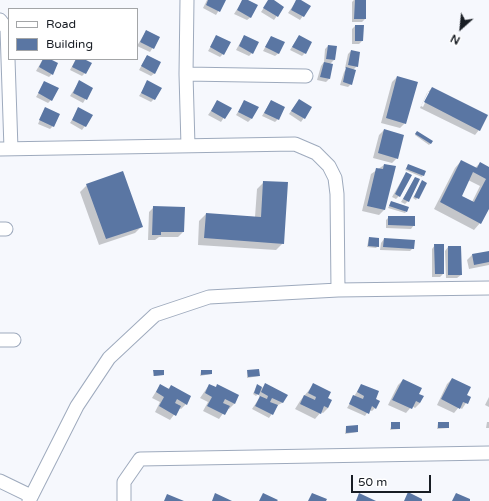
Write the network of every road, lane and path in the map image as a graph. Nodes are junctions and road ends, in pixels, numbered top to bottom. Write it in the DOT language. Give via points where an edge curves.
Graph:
graph roads {
  1 [pos="187,0"];
  2 [pos="0,20"];
  3 [pos="186,74"];
  4 [pos="306,76"];
  5 [pos="188,146"];
  6 [pos="6,149"];
  7 [pos="489,288"];
  8 [pos="338,290"];
  9 [pos="0,340"];
  10 [pos="14,340"];
  11 [pos="489,453"];
  12 [pos="0,481"];
  13 [pos="30,499"];
  14 [pos="124,501"];
  1 -- 3 [label="street"];
  2 -- 6 [label="street" via="7,29"];
  3 -- 4 [label="street"];
  3 -- 5 [label="street"];
  5 -- 6 [label="street"];
  5 -- 8 [label="street" via="295,144 316,153 335,178"];
  7 -- 8 [label="street"];
  8 -- 13 [label="street" via="209,297 155,315 109,358 77,406"];
  9 -- 10 [label="street"];
  11 -- 14 [label="street" via="140,459 124,482"];
  12 -- 13 [label="street"];
}
